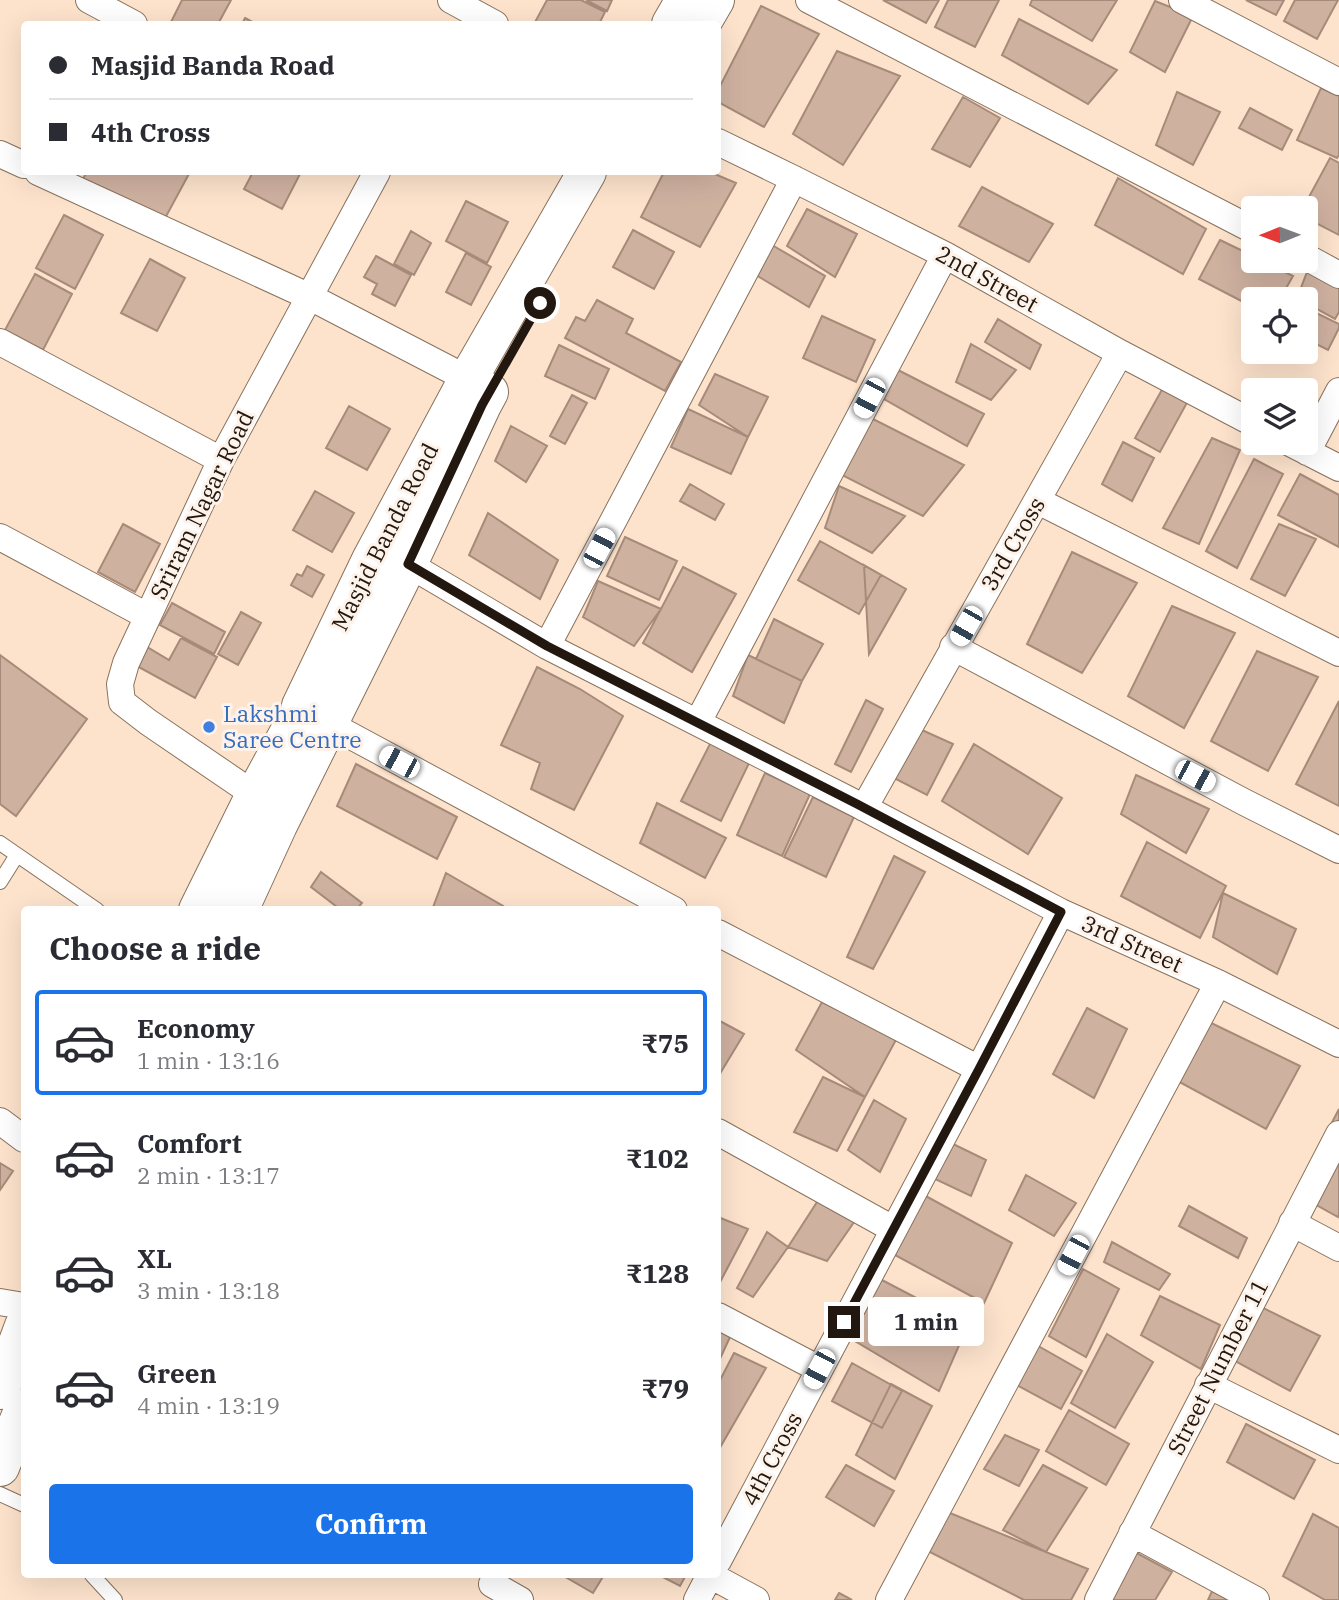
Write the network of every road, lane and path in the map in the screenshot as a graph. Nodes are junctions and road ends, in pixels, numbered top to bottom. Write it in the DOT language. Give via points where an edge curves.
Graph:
graph roads {
  1 [pos="89,0"];
  2 [pos="685,0"];
  3 [pos="715,0"];
  4 [pos="809,0"];
  5 [pos="1182,0"];
  6 [pos="458,8"];
  7 [pos="128,21"];
  8 [pos="488,21"];
  9 [pos="673,21"];
  10 [pos="703,21"];
  11 [pos="1339,82"];
  12 [pos="721,143"];
  13 [pos="0,154"];
  14 [pos="21,164"];
  15 [pos="45,175"];
  16 [pos="375,175"];
  17 [pos="585,175"];
  18 [pos="614,175"];
  19 [pos="794,179"];
  20 [pos="1241,224"];
  21 [pos="945,255"];
  22 [pos="1318,264"];
  23 [pos="1339,275"];
  24 [pos="310,297"];
  25 [pos="0,342"];
  26 [pos="1120,352"];
  27 [pos="468,379"];
  28 [pos="1339,391"];
  29 [pos="1241,417"];
  30 [pos="1318,420"];
  31 [pos="1314,455"];
  32 [pos="221,460"];
  33 [pos="1339,468"];
  34 [pos="1038,501"];
  35 [pos="0,537"];
  36 [pos="408,564"];
  37 [pos="147,616"];
  38 [pos="547,646"];
  39 [pos="953,647"];
  40 [pos="1339,653"];
  41 [pos="698,722"];
  42 [pos="329,724"];
  43 [pos="256,795"];
  44 [pos="864,808"];
  45 [pos="0,843"];
  46 [pos="1339,850"];
  47 [pos="17,855"];
  48 [pos="0,882"];
  49 [pos="91,906"];
  50 [pos="200,906"];
  51 [pos="241,906"];
  52 [pos="667,906"];
  53 [pos="1061,912"];
  54 [pos="721,935"];
  55 [pos="1218,983"];
  56 [pos="1339,1044"];
  57 [pos="979,1069"];
  58 [pos="0,1121"];
  59 [pos="721,1134"];
  60 [pos="1339,1134"];
  61 [pos="21,1137"];
  62 [pos="1292,1223"];
  63 [pos="893,1229"];
  64 [pos="1339,1248"];
  65 [pos="0,1302"];
  66 [pos="21,1306"];
  67 [pos="721,1318"];
  68 [pos="21,1334"];
  69 [pos="819,1369"];
  70 [pos="1208,1385"];
  71 [pos="0,1390"];
  72 [pos="21,1415"];
  73 [pos="1339,1450"];
  74 [pos="0,1467"];
  75 [pos="0,1494"];
  76 [pos="21,1504"];
  77 [pos="728,1518"];
  78 [pos="1132,1533"];
  79 [pos="721,1549"];
  80 [pos="95,1578"];
  81 [pos="708,1578"];
  82 [pos="716,1578"];
  83 [pos="492,1584"];
  84 [pos="115,1600"];
  85 [pos="520,1600"];
  86 [pos="697,1600"];
  87 [pos="757,1600"];
  88 [pos="889,1600"];
  89 [pos="1098,1600"];
  90 [pos="1256,1600"];
  1 -- 7 [label="street"];
  2 -- 9 [label="main road"];
  3 -- 10 [label="main road"];
  4 -- 20 [label="street"];
  5 -- 11 [label="street"];
  6 -- 8 [label="street"];
  12 -- 19 [label="street, 2nd Street"];
  13 -- 14 [label="street"];
  15 -- 24 [label="street"];
  16 -- 24 [label="street, Sriram Nagar Road"];
  17 -- 27 [label="main road, Masjid Banda Road"];
  18 -- 36 [label="main road, Masjid Banda Road" via="482,405"];
  19 -- 21 [label="street, 2nd Street"];
  19 -- 38 [label="street"];
  21 -- 26 [label="street, 2nd Street"];
  21 -- 41 [label="street"];
  22 -- 23 [label="street"];
  24 -- 27 [label="street"];
  24 -- 32 [label="street, Sriram Nagar Road"];
  25 -- 32 [label="street"];
  26 -- 29 [label="street, 2nd Street"];
  26 -- 34 [label="street, 3rd Cross"];
  27 -- 43 [label="main road, Masjid Banda Road" via="371,560"];
  28 -- 30 [label="street"];
  31 -- 33 [label="street"];
  32 -- 37 [label="street, Sriram Nagar Road"];
  34 -- 39 [label="street, 3rd Cross"];
  34 -- 40 [label="street"];
  35 -- 37 [label="street"];
  36 -- 38 [label="street, 3rd Street"];
  36 -- 42 [label="main road, Masjid Banda Road"];
  37 -- 43 [label="street, Sriram Nagar Road" via="125,663 122,702"];
  38 -- 41 [label="street, 3rd Street"];
  39 -- 44 [label="street, 3rd Cross"];
  39 -- 46 [label="street"];
  41 -- 44 [label="street, 3rd Street"];
  42 -- 51 [label="main road, Masjid Banda Road"];
  42 -- 52 [label="street"];
  43 -- 50 [label="main road, Masjid Banda Road"];
  44 -- 53 [label="street, 3rd Street"];
  45 -- 47 [label="lane"];
  47 -- 48 [label="lane"];
  47 -- 49 [label="lane"];
  53 -- 55 [label="street, 3rd Street"];
  53 -- 57 [label="street, 4th Cross"];
  54 -- 57 [label="street"];
  55 -- 56 [label="street, 3rd Street"];
  55 -- 88 [label="street"];
  57 -- 63 [label="street, 4th Cross"];
  58 -- 61 [label="street"];
  59 -- 63 [label="street"];
  60 -- 62 [label="street, Street Number 11"];
  62 -- 64 [label="street"];
  62 -- 70 [label="street, Street Number 11"];
  63 -- 69 [label="street, 4th Cross"];
  65 -- 66 [label="street"];
  67 -- 69 [label="street"];
  68 -- 71 [label="main road"];
  69 -- 77 [label="street, 4th Cross"];
  70 -- 73 [label="street"];
  70 -- 78 [label="street, Street Number 11"];
  72 -- 74 [label="main road"];
  75 -- 76 [label="lane"];
  77 -- 79 [label="street, 4th Cross"];
  78 -- 89 [label="street, Street Number 11"];
  78 -- 90 [label="street"];
  80 -- 84 [label="lane"];
  81 -- 86 [label="street"];
  82 -- 87 [label="street"];
  83 -- 85 [label="street"];
}
